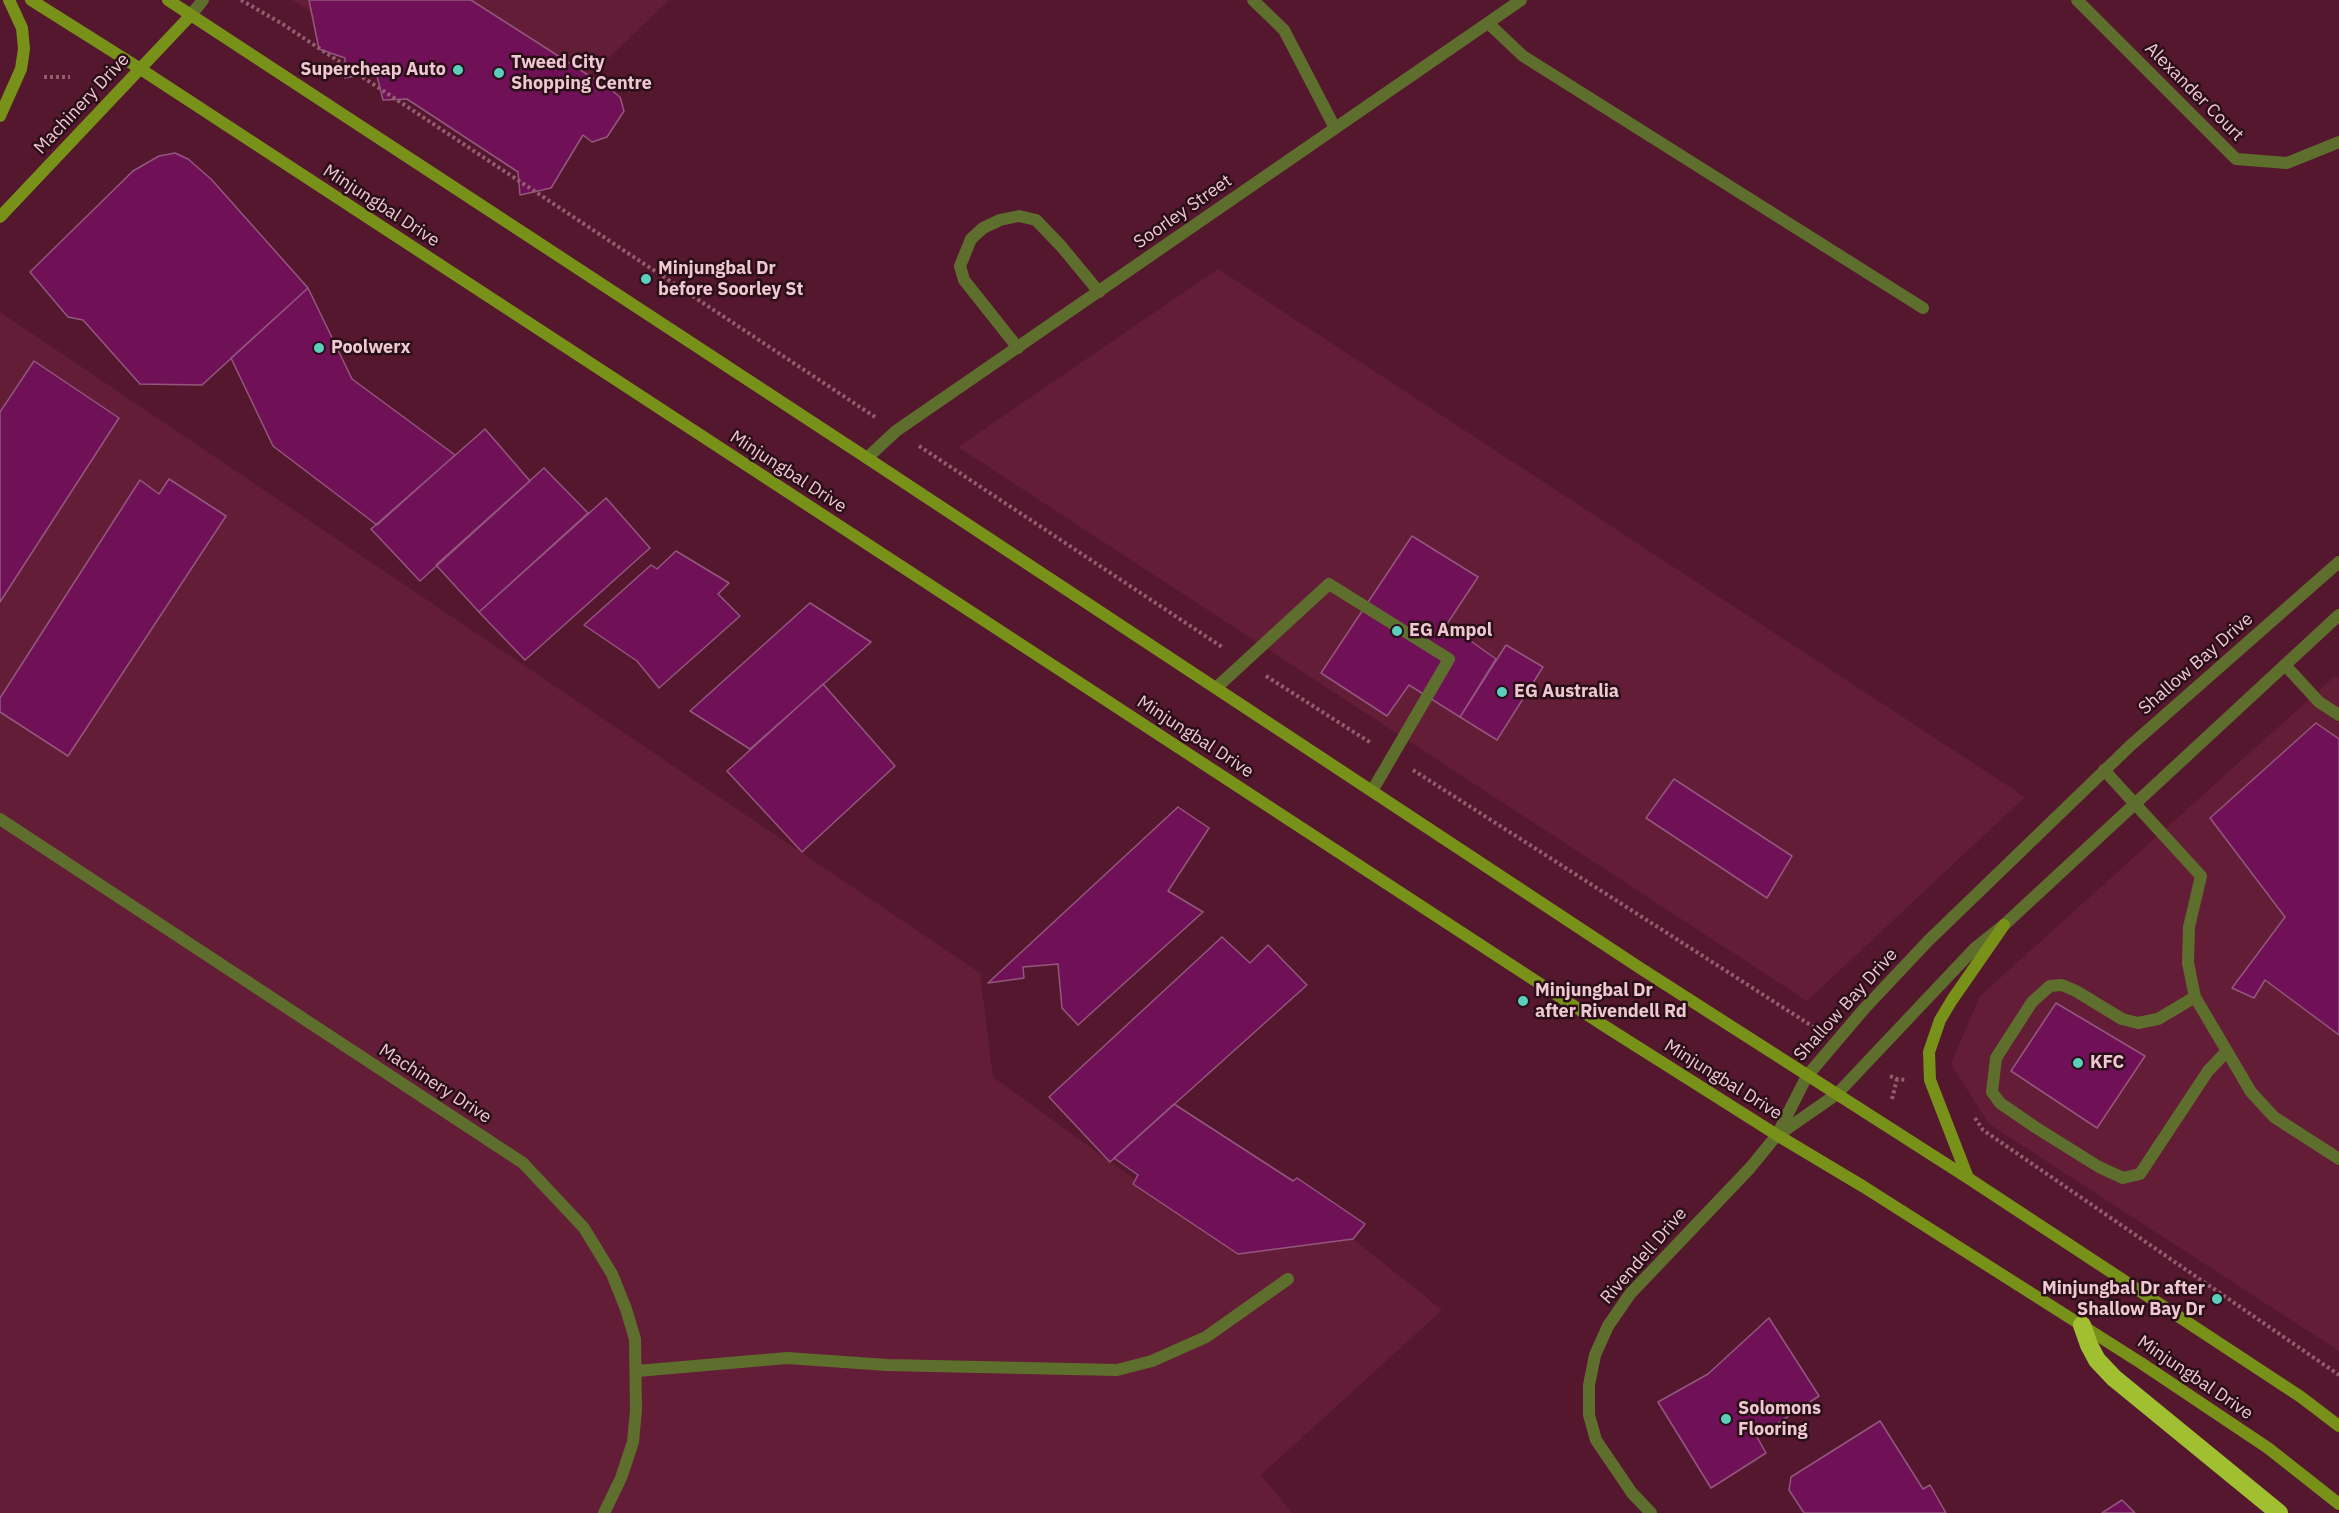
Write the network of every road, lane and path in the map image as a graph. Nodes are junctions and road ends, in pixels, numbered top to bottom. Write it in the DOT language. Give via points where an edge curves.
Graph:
graph roads {
  1 [pos="9,0"];
  2 [pos="31,0"];
  3 [pos="168,0"];
  4 [pos="203,0"];
  5 [pos="241,0"];
  6 [pos="1252,0"];
  7 [pos="1521,0"];
  8 [pos="2077,0"];
  9 [pos="190,15"];
  10 [pos="1488,23"];
  11 [pos="139,68"];
  12 [pos="40,77"];
  13 [pos="70,77"];
  14 [pos="0,116"];
  15 [pos="1335,128"];
  16 [pos="2339,142"];
  17 [pos="0,217"];
  18 [pos="1099,292"];
  19 [pos="1923,308"];
  20 [pos="1018,348"];
  21 [pos="896,431"];
  22 [pos="867,458"];
  23 [pos="2339,562"];
  24 [pos="2339,615"];
  25 [pos="1245,662"];
  26 [pos="2285,665"];
  27 [pos="1216,688"];
  28 [pos="2339,714"];
  29 [pos="1392,757"];
  30 [pos="2104,770"];
  31 [pos="1372,791"];
  32 [pos="2135,804"];
  33 [pos="0,819"];
  34 [pos="2004,926"];
  35 [pos="2195,997"];
  36 [pos="1835,1042"];
  37 [pos="2227,1051"];
  38 [pos="1866,1062"];
  39 [pos="1807,1076"];
  40 [pos="1897,1079"];
  41 [pos="1930,1080"];
  42 [pos="1837,1094"];
  43 [pos="1892,1100"];
  44 [pos="1969,1110"];
  45 [pos="1777,1135"];
  46 [pos="2339,1160"];
  47 [pos="1968,1178"];
  48 [pos="1288,1279"];
  49 [pos="2082,1325"];
  50 [pos="637,1371"];
  51 [pos="2339,1375"];
  52 [pos="2301,1397"];
  53 [pos="2339,1418"];
  54 [pos="2339,1426"];
  55 [pos="2339,1504"];
  56 [pos="604,1513"];
  57 [pos="1651,1513"];
  58 [pos="2279,1513"];
  1 -- 14 [label="main road" via="22,28 24,49 21,69"];
  2 -- 11 [label="main road, Minjungbal Drive"];
  3 -- 9 [label="main road"];
  4 -- 9 [label="street"];
  5 -- 21 [label="path"];
  6 -- 15 [label="street" via="1284,30"];
  7 -- 10 [label="street, Soorley Street"];
  8 -- 16 [label="street, Alexander Court" via="2236,159 2287,163"];
  9 -- 11 [label="main road, Machinery Drive"];
  9 -- 22 [label="main road"];
  10 -- 15 [label="street, Soorley Street"];
  10 -- 19 [label="street" via="1523,56"];
  11 -- 17 [label="main road, Machinery Drive"];
  11 -- 45 [label="main road, Minjungbal Drive"];
  12 -- 13 [label="path"];
  15 -- 18 [label="street, Soorley Street"];
  18 -- 20 [label="street, Soorley Street"];
  18 -- 20 [label="street" via="1036,220 1019,216 983,228 971,238 960,266 964,280"];
  20 -- 21 [label="street, Soorley Street"];
  21 -- 22 [label="street, Soorley Street"];
  21 -- 25 [label="path"];
  22 -- 27 [label="main road"];
  23 -- 30 [label="street, Shallow Bay Drive"];
  24 -- 26 [label="street"];
  25 -- 27 [label="street"];
  25 -- 29 [label="path"];
  25 -- 29 [label="street" via="1329,584 1449,659"];
  26 -- 28 [label="street" via="2319,702"];
  26 -- 32 [label="street"];
  27 -- 31 [label="main road"];
  29 -- 31 [label="street"];
  29 -- 36 [label="path"];
  30 -- 32 [label="street"];
  30 -- 36 [label="street, Shallow Bay Drive" via="1928,941"];
  31 -- 39 [label="main road"];
  32 -- 34 [label="street"];
  32 -- 35 [label="street" via="2201,876 2189,927 2188,963"];
  33 -- 50 [label="street, Machinery Drive" via="523,1163 584,1228 612,1274 635,1340"];
  34 -- 38 [label="street" via="1974,949"];
  34 -- 41 [label="main road" via="1940,1020 1929,1052"];
  35 -- 37 [label="street"];
  35 -- 37 [label="street" via="2158,1019 2138,1023 2122,1019 2062,985 2050,986 2032,1002 1996,1058 1992,1092 2035,1127 2123,1178 2140,1174 2208,1071"];
  36 -- 39 [label="street, Shallow Bay Drive"];
  37 -- 46 [label="street" via="2252,1092 2274,1117"];
  38 -- 40 [label="path"];
  38 -- 42 [label="street"];
  39 -- 42 [label="main road"];
  39 -- 45 [label="street, Shallow Bay Drive"];
  40 -- 41 [label="path"];
  40 -- 43 [label="path"];
  41 -- 47 [label="main road"];
  42 -- 45 [label="street"];
  42 -- 47 [label="main road"];
  44 -- 51 [label="path" via="1983,1130"];
  45 -- 49 [label="main road, Minjungbal Drive"];
  45 -- 57 [label="street, Rivendell Drive" via="1630,1294 1608,1326 1595,1355 1589,1415 1596,1440 1632,1493"];
  47 -- 52 [label="main road"];
  48 -- 50 [label="street" via="1206,1337 1152,1361 1117,1370 886,1365 787,1358"];
  49 -- 55 [label="main road, Minjungbal Drive" via="2268,1448"];
  49 -- 58 [label="highway" via="2097,1360 2114,1378"];
  50 -- 56 [label="street, Machinery Drive" via="633,1442"];
  52 -- 53 [label="main road"];
  52 -- 54 [label="main road"];
}
